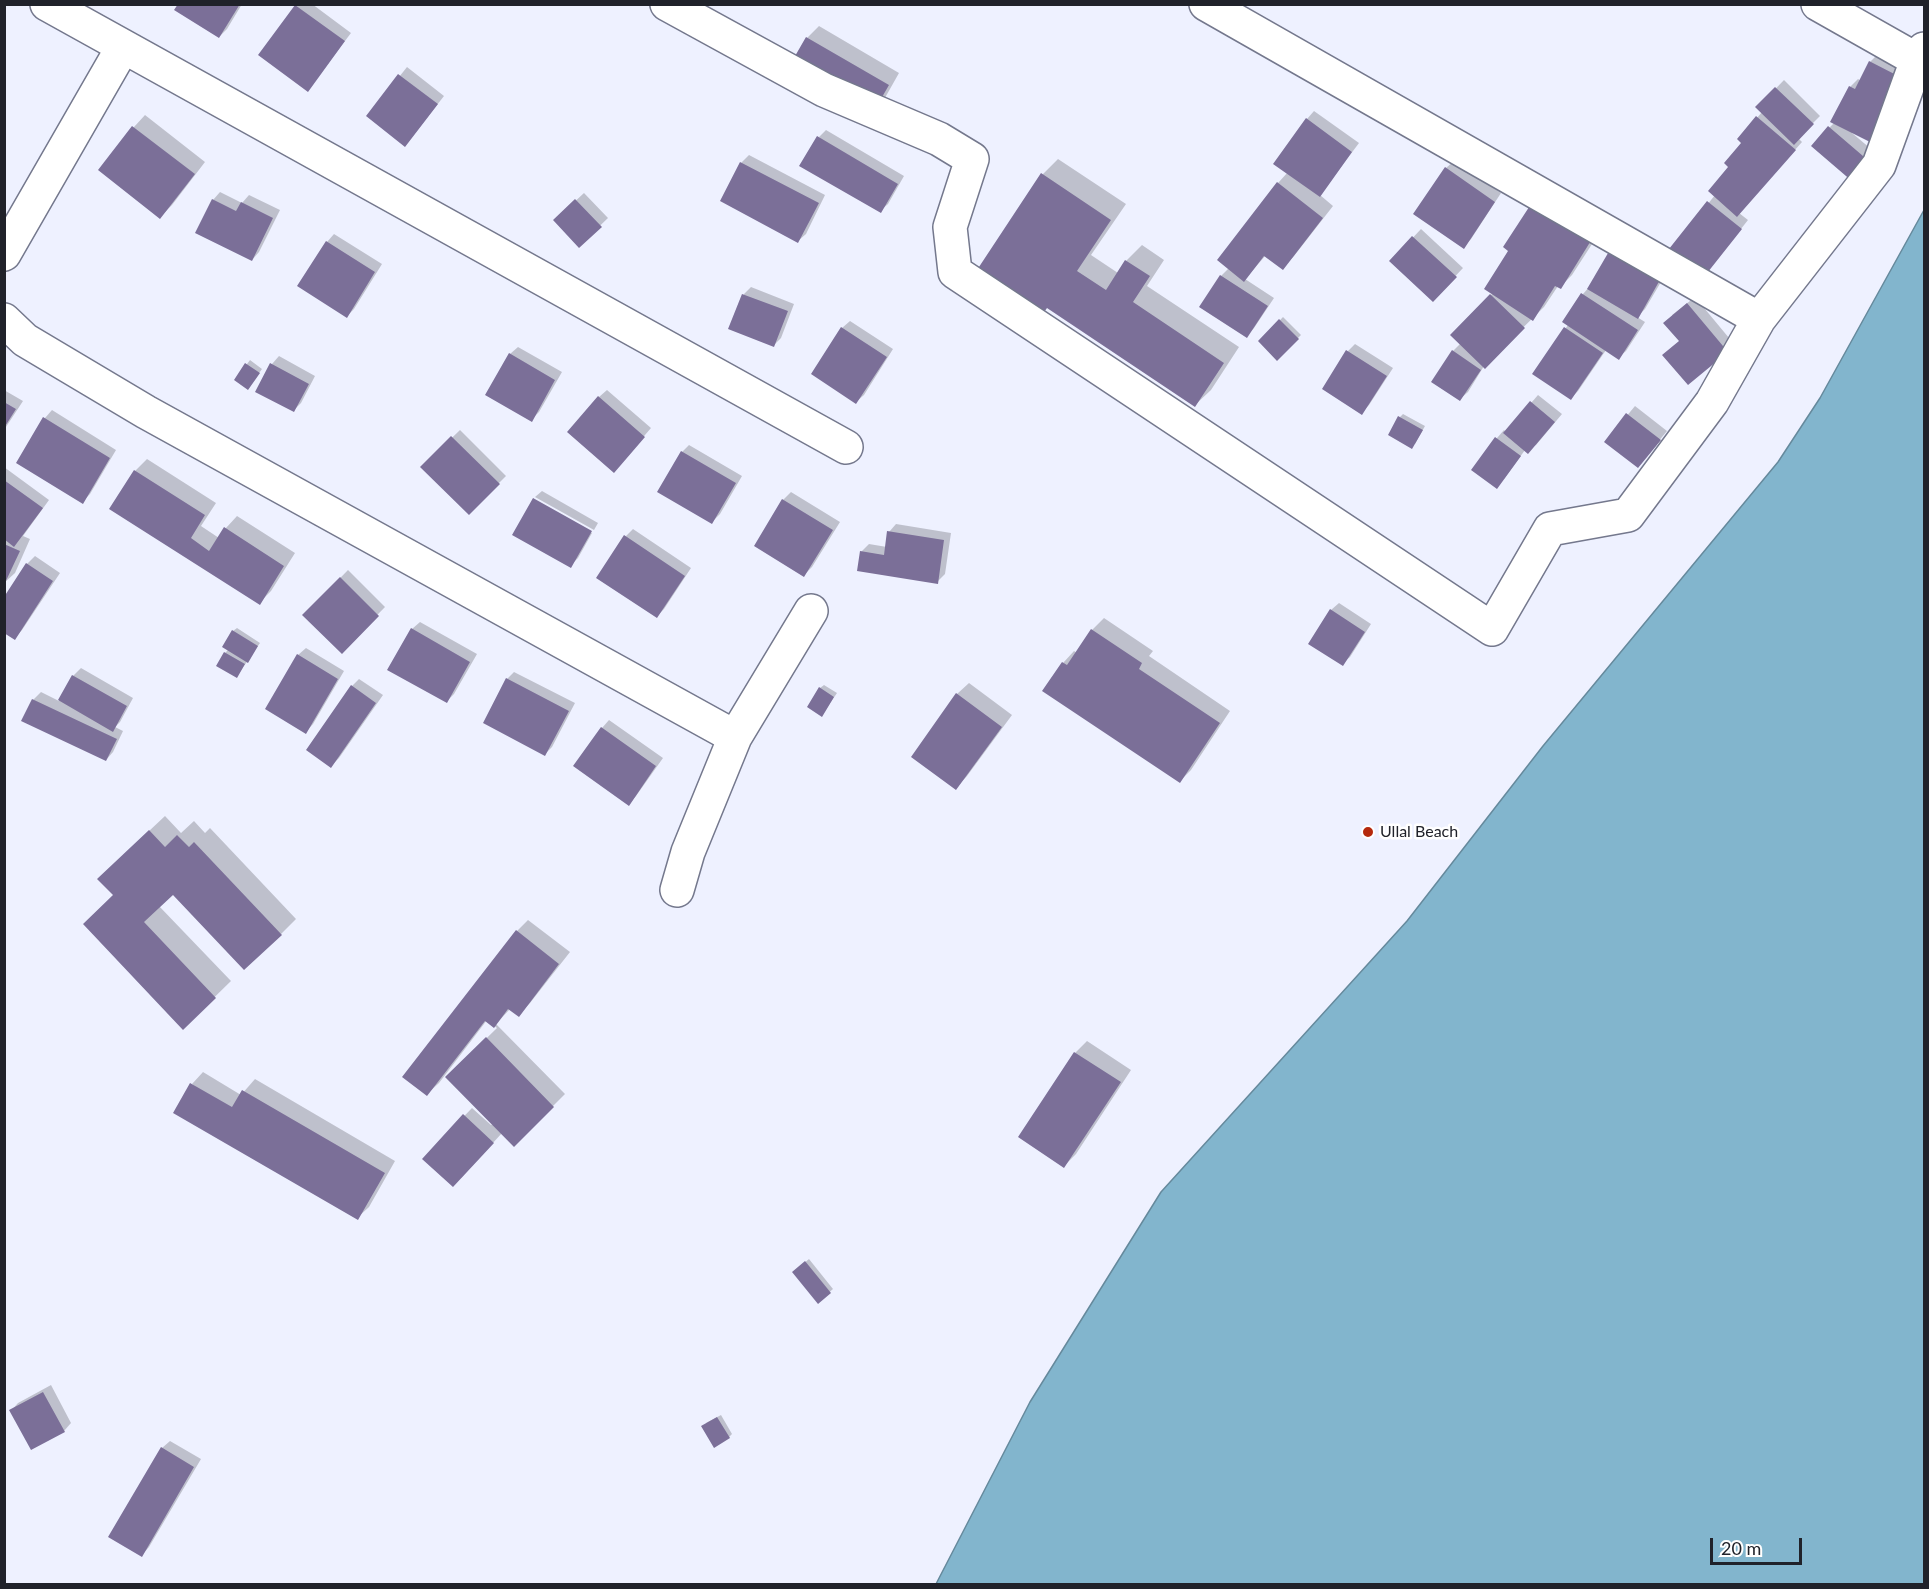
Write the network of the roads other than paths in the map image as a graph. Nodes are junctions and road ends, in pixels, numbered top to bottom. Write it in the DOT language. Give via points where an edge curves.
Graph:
graph roads {
  1 [pos="47,4"];
  2 [pos="667,4"];
  3 [pos="1206,4"];
  4 [pos="1818,4"];
  5 [pos="123,47"];
  6 [pos="1921,54"];
  7 [pos="4,254"];
  8 [pos="1760,319"];
  9 [pos="4,320"];
  10 [pos="846,447"];
  11 [pos="811,611"];
  12 [pos="735,737"];
  13 [pos="677,890"];
  1 -- 5 [label="street"];
  2 -- 8 [label="street" via="824,90 939,139 972,159 950,227 955,272 1492,629 1550,529 1628,515 1712,402"];
  3 -- 8 [label="street"];
  4 -- 6 [label="street"];
  5 -- 7 [label="street"];
  5 -- 10 [label="street"];
  6 -- 8 [label="street" via="1879,165"];
  9 -- 12 [label="street" via="25,340 146,412"];
  11 -- 12 [label="street"];
  12 -- 13 [label="street" via="688,852"];
}
